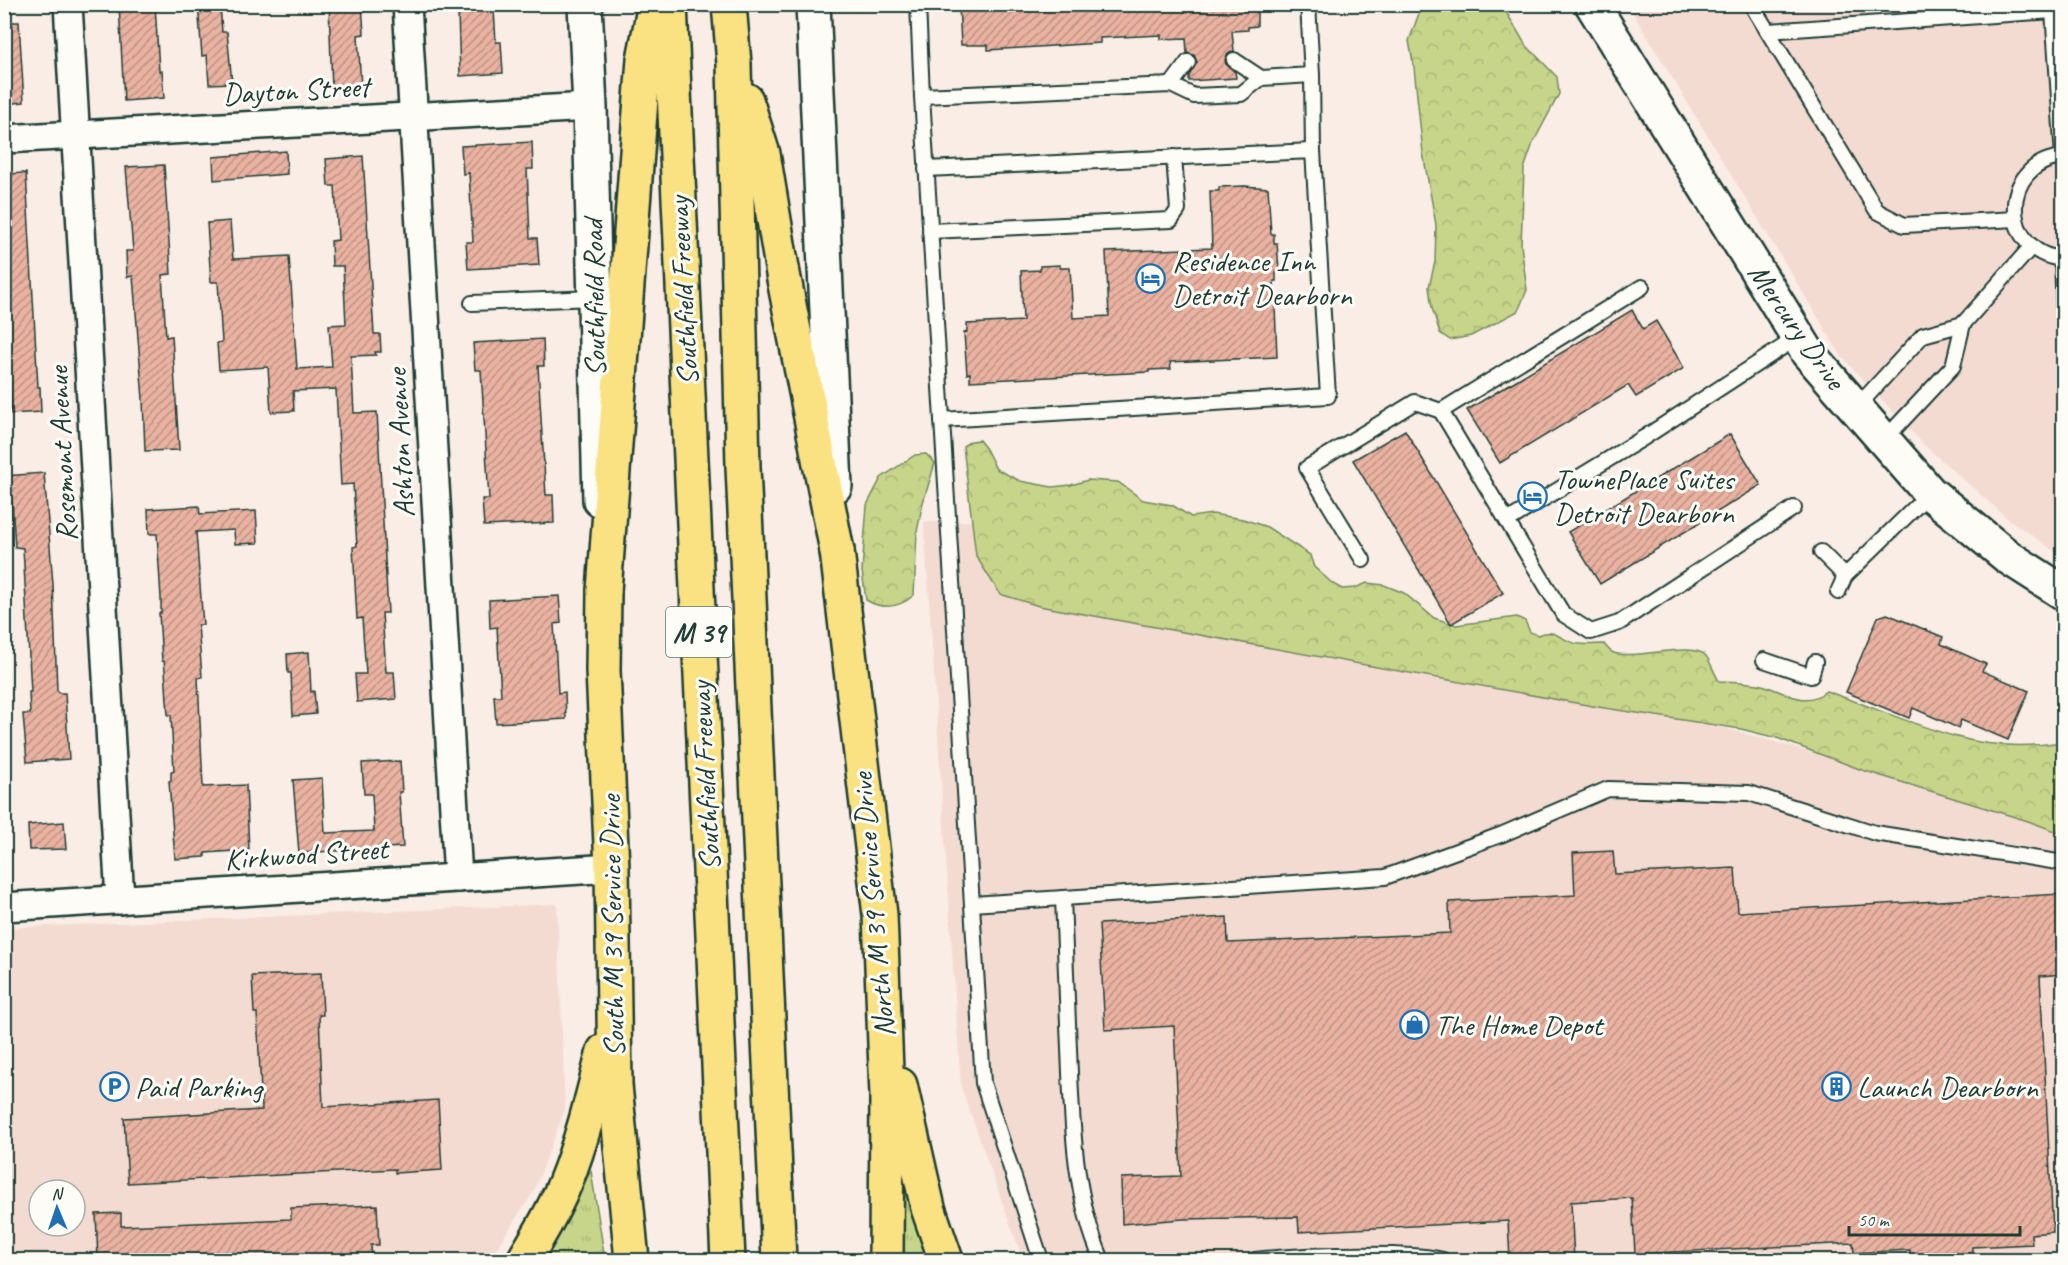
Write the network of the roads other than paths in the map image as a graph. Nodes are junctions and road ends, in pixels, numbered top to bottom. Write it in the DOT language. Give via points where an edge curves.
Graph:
graph roads {
  1 [pos="68,4"];
  2 [pos="406,4"];
  3 [pos="585,4"];
  4 [pos="655,4"];
  5 [pos="670,4"];
  6 [pos="729,4"];
  7 [pos="813,4"];
  8 [pos="918,4"];
  9 [pos="1308,4"];
  10 [pos="1592,4"];
  11 [pos="1751,4"];
  12 [pos="1768,31"];
  13 [pos="1234,60"];
  14 [pos="1188,62"];
  15 [pos="734,64"];
  16 [pos="1312,75"];
  17 [pos="1261,78"];
  18 [pos="1171,85"];
  19 [pos="922,96"];
  20 [pos="590,107"];
  21 [pos="414,116"];
  22 [pos="76,135"];
  23 [pos="4,138"];
  24 [pos="1313,151"];
  25 [pos="1174,157"];
  26 [pos="2063,157"];
  27 [pos="926,169"];
  28 [pos="2016,219"];
  29 [pos="930,231"];
  30 [pos="2032,246"];
  31 [pos="2063,259"];
  32 [pos="1642,287"];
  33 [pos="594,298"];
  34 [pos="472,303"];
  35 [pos="2064,313"];
  36 [pos="1963,324"];
  37 [pos="1798,337"];
  38 [pos="1856,408"];
  39 [pos="1441,411"];
  40 [pos="942,420"];
  41 [pos="1884,440"];
  42 [pos="1930,493"];
  43 [pos="1794,508"];
  44 [pos="1507,521"];
  45 [pos="837,551"];
  46 [pos="1821,552"];
  47 [pos="1363,560"];
  48 [pos="1845,576"];
  49 [pos="604,591"];
  50 [pos="1838,592"];
  51 [pos="2064,593"];
  52 [pos="1764,660"];
  53 [pos="1815,662"];
  54 [pos="2064,863"];
  55 [pos="612,868"];
  56 [pos="458,878"];
  57 [pos="1063,898"];
  58 [pos="120,900"];
  59 [pos="972,904"];
  60 [pos="4,908"];
  61 [pos="880,915"];
  62 [pos="613,987"];
  63 [pos="524,1260"];
  64 [pos="632,1260"];
  65 [pos="728,1260"];
  66 [pos="779,1260"];
  67 [pos="886,1260"];
  68 [pos="946,1260"];
  69 [pos="1041,1260"];
  70 [pos="1102,1260"];
  71 [pos="1255,1260"];
  72 [pos="1443,1260"];
  1 -- 22 [label="street, Rosemont Avenue"];
  2 -- 21 [label="street, Ashton Avenue"];
  3 -- 20 [label="main road, Southfield Road"];
  4 -- 49 [label="main road, South M 39 Service Drive" via="644,59"];
  5 -- 65 [label="main road, Southfield Freeway / M 39"];
  6 -- 15 [label="main road, Southfield Freeway / M 39"];
  7 -- 45 [label="main road"];
  8 -- 19 [label="lane"];
  9 -- 16 [label="lane"];
  10 -- 37 [label="main road, Mercury Drive"];
  11 -- 12 [label="lane"];
  12 -- 26 [label="lane" via="2053,11"];
  12 -- 28 [label="lane" via="1877,211 1904,225"];
  13 -- 17 [label="lane"];
  14 -- 18 [label="lane"];
  15 -- 45 [label="main road, North M 39 Service Drive" via="763,154"];
  15 -- 66 [label="main road, Southfield Freeway / M 39" via="743,467"];
  16 -- 17 [label="lane"];
  16 -- 24 [label="lane"];
  17 -- 18 [label="lane" via="1241,94 1194,96"];
  18 -- 19 [label="lane"];
  19 -- 27 [label="lane"];
  20 -- 21 [label="street, Dayton Street"];
  20 -- 33 [label="main road, Southfield Road"];
  21 -- 22 [label="street, Dayton Street"];
  21 -- 56 [label="street, Ashton Avenue"];
  22 -- 23 [label="street, Dayton Street"];
  22 -- 58 [label="street, Rosemont Avenue"];
  24 -- 25 [label="lane"];
  24 -- 40 [label="lane" via="1328,396"];
  25 -- 27 [label="lane"];
  25 -- 29 [label="lane" via="1178,210 1171,220"];
  26 -- 28 [label="lane" via="2036,165 2023,178 2016,194"];
  27 -- 29 [label="lane"];
  28 -- 30 [label="lane"];
  29 -- 40 [label="lane"];
  30 -- 31 [label="lane"];
  30 -- 36 [label="lane"];
  31 -- 35 [label="lane"];
  32 -- 39 [label="lane"];
  33 -- 34 [label="lane"];
  33 -- 49 [label="main road, Southfield Road"];
  36 -- 38 [label="lane" via="1923,335"];
  36 -- 41 [label="lane" via="1953,366"];
  37 -- 38 [label="main road, Mercury Drive"];
  37 -- 44 [label="lane"];
  38 -- 41 [label="main road, Mercury Drive"];
  39 -- 44 [label="lane"];
  39 -- 47 [label="lane" via="1415,402 1307,468"];
  40 -- 59 [label="lane"];
  41 -- 42 [label="main road, Mercury Drive"];
  42 -- 48 [label="lane"];
  42 -- 51 [label="main road, Mercury Drive" via="2008,557"];
  43 -- 44 [label="lane" via="1619,623 1591,632 1563,614"];
  45 -- 61 [label="main road, North M 39 Service Drive"];
  46 -- 48 [label="lane"];
  48 -- 50 [label="lane"];
  49 -- 55 [label="main road, South M 39 Service Drive" via="603,670"];
  52 -- 53 [label="lane" via="1811,676"];
  54 -- 57 [label="lane" via="1875,833 1749,793 1608,789 1503,834 1385,877"];
  55 -- 56 [label="street, Kirkwood Street"];
  55 -- 62 [label="main road, South M 39 Service Drive"];
  56 -- 58 [label="street, Kirkwood Street"];
  57 -- 59 [label="lane"];
  57 -- 70 [label="lane" via="1072,1119 1080,1191"];
  58 -- 60 [label="street, Kirkwood Street"];
  59 -- 69 [label="lane" via="983,1083"];
  61 -- 67 [label="main road, North M 39 Service Drive" via="887,1096"];
  61 -- 68 [label="main road" via="900,1086 928,1208"];
  62 -- 63 [label="main road" via="604,1051 584,1128 565,1183"];
  62 -- 64 [label="main road, South M 39 Service Drive" via="615,1085"];
  71 -- 72 [label="lane" via="1368,1254"];
}
